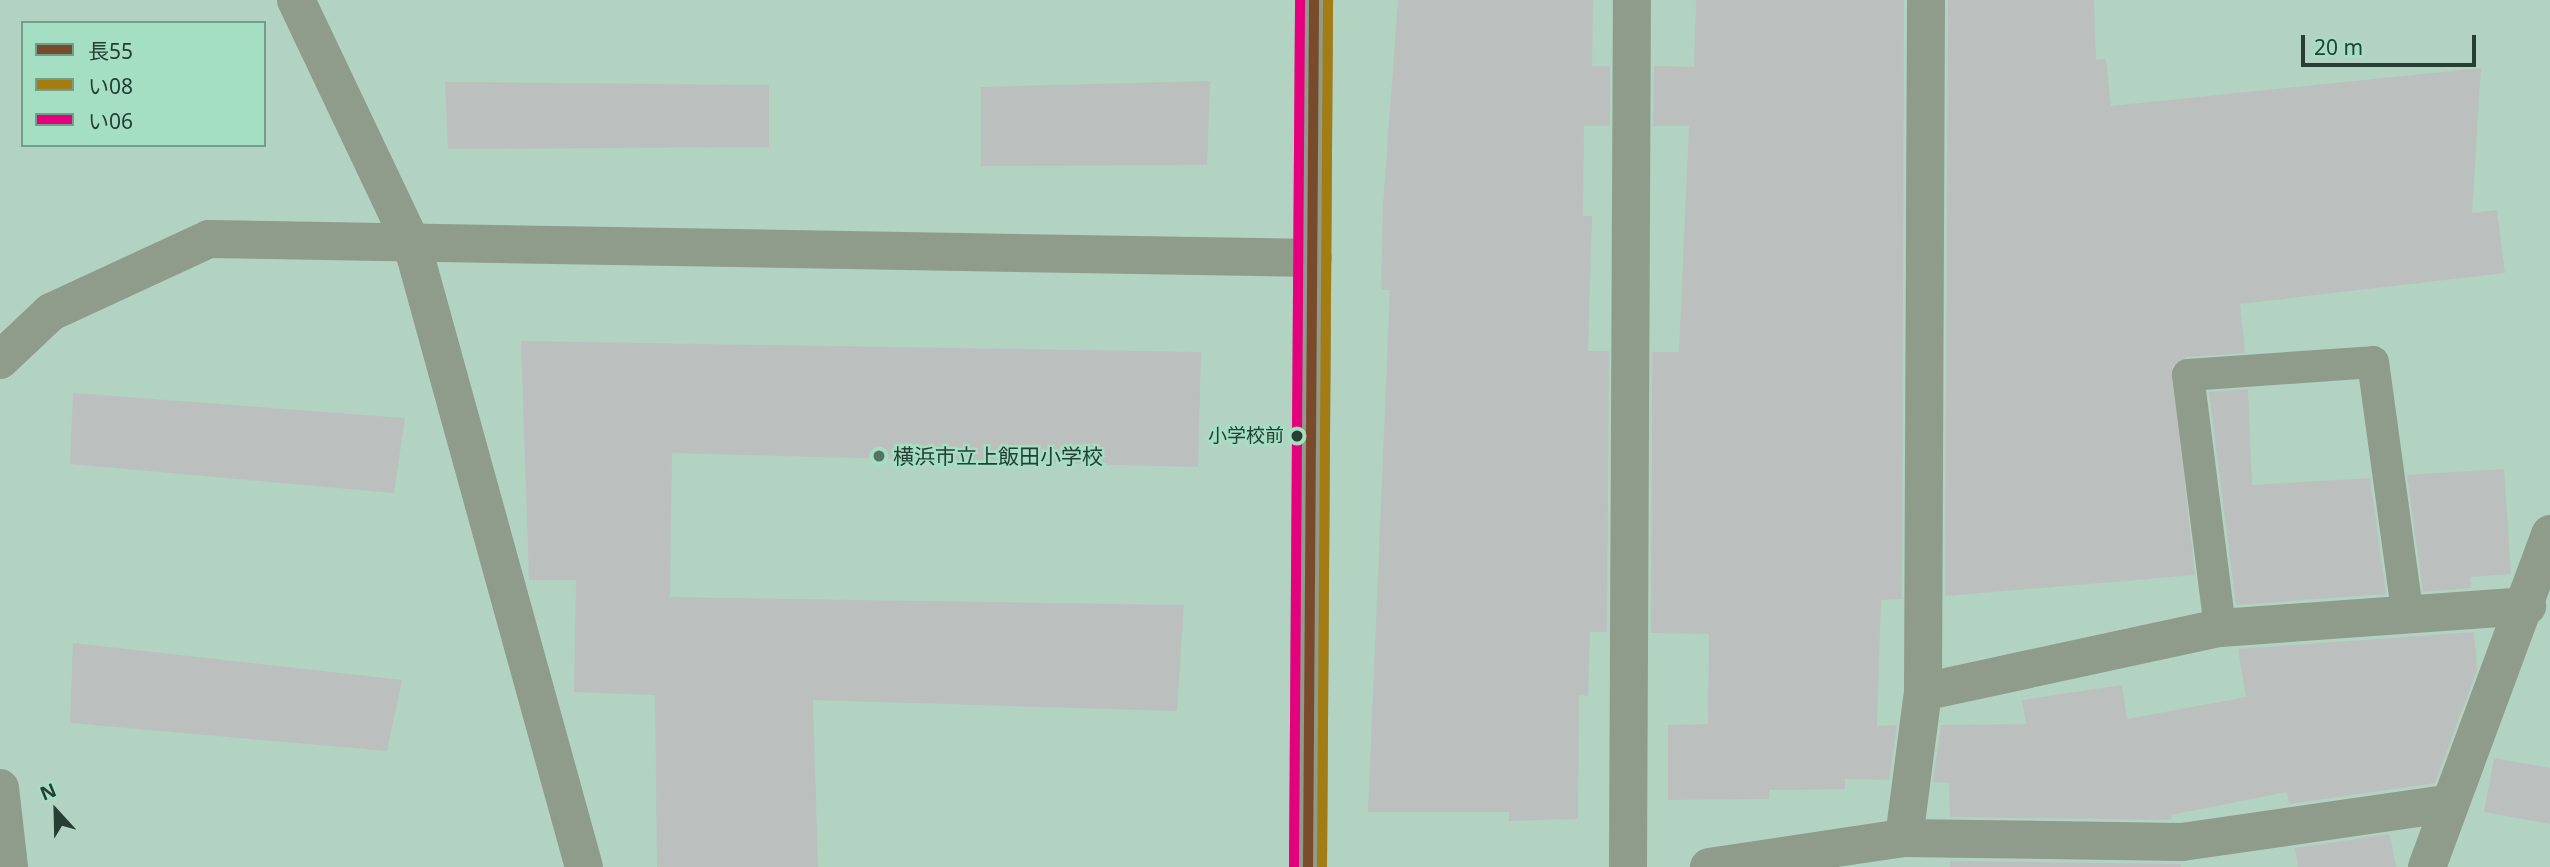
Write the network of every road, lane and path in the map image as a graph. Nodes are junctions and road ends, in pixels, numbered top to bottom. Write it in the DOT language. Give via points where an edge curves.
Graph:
graph roads {
  1 [pos="296,0"];
  2 [pos="1314,0"];
  3 [pos="1632,0"];
  4 [pos="1926,0"];
  5 [pos="412,244"];
  6 [pos="1313,258"];
  7 [pos="0,360"];
  8 [pos="2550,534"];
  9 [pos="2527,606"];
  10 [pos="2407,611"];
  11 [pos="2221,628"];
  12 [pos="1923,692"];
  13 [pos="0,788"];
  14 [pos="2445,804"];
  15 [pos="1904,838"];
  16 [pos="9,867"];
  17 [pos="584,867"];
  18 [pos="1308,867"];
  19 [pos="1628,867"];
  20 [pos="1709,867"];
  21 [pos="2427,867"];
  1 -- 5 [label="street"];
  2 -- 6 [label="street"];
  3 -- 19 [label="street"];
  4 -- 12 [label="street"];
  5 -- 6 [label="street"];
  5 -- 7 [label="street" via="209,239 51,312"];
  5 -- 17 [label="street"];
  6 -- 18 [label="street"];
  8 -- 9 [label="street"];
  9 -- 10 [label="street"];
  9 -- 14 [label="street"];
  10 -- 11 [label="street"];
  10 -- 11 [label="lane" via="2373,362 2188,375"];
  11 -- 12 [label="street"];
  12 -- 15 [label="street"];
  13 -- 16 [label="street"];
  14 -- 15 [label="street" via="2182,842"];
  14 -- 21 [label="street"];
  15 -- 20 [label="street"];
}
